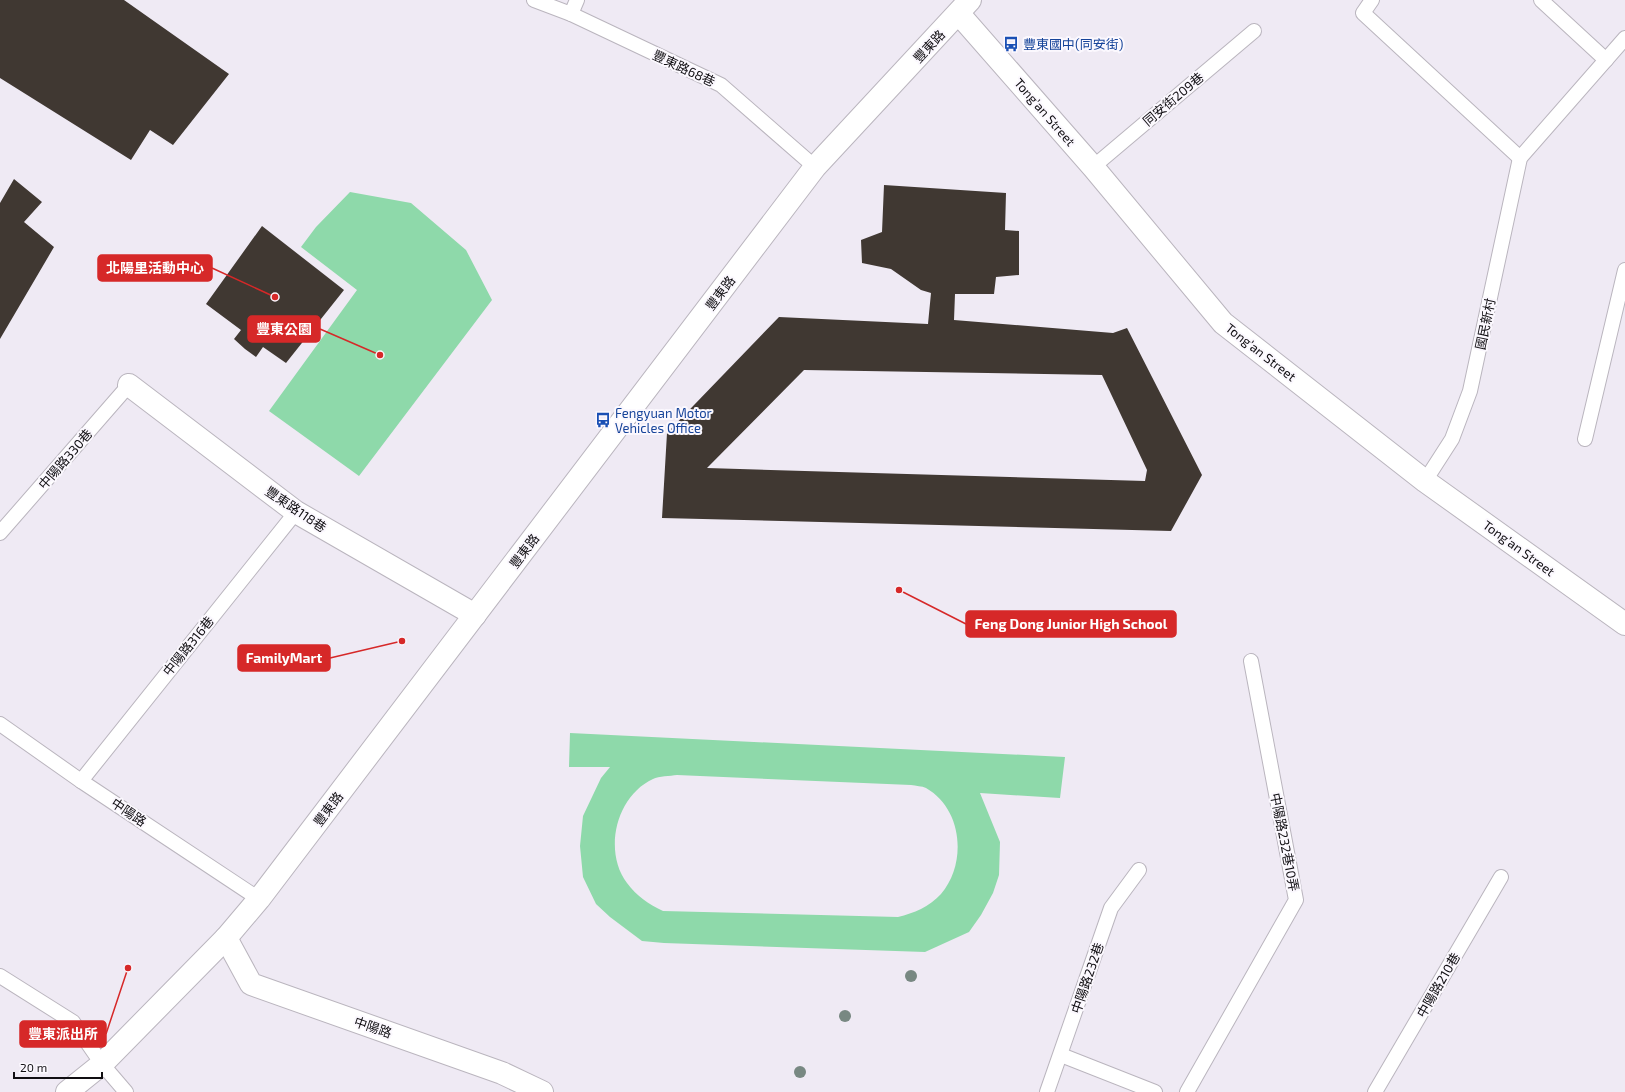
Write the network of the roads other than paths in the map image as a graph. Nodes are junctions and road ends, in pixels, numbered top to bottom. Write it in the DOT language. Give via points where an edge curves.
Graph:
graph roads {
  1 [pos="534,0"];
  2 [pos="577,0"];
  3 [pos="1372,0"];
  4 [pos="1542,0"];
  5 [pos="965,7"];
  6 [pos="570,14"];
  7 [pos="1254,31"];
  8 [pos="1625,38"];
  9 [pos="1606,60"];
  10 [pos="1520,158"];
  11 [pos="815,167"];
  12 [pos="1094,167"];
  13 [pos="1625,270"];
  14 [pos="129,385"];
  15 [pos="1584,439"];
  16 [pos="1424,480"];
  17 [pos="296,512"];
  18 [pos="0,534"];
  19 [pos="475,615"];
  20 [pos="1625,624"];
  21 [pos="1251,661"];
  22 [pos="0,724"];
  23 [pos="81,781"];
  24 [pos="1139,870"];
  25 [pos="1501,878"];
  26 [pos="259,899"];
  27 [pos="226,938"];
  28 [pos="0,976"];
  29 [pos="1061,1055"];
  30 [pos="102,1064"];
  31 [pos="67,1092"];
  32 [pos="126,1092"];
  33 [pos="542,1092"];
  34 [pos="1047,1092"];
  35 [pos="1155,1092"];
  36 [pos="1187,1092"];
  37 [pos="1375,1092"];
  1 -- 6 [label="lane, 豐東路68巷"];
  2 -- 6 [label="lane"];
  3 -- 10 [label="lane" via="1363,13"];
  4 -- 9 [label="lane"];
  5 -- 11 [label="street, 豐東路"];
  5 -- 12 [label="street, Tong’an Street"];
  6 -- 11 [label="lane, 豐東路68巷" via="721,85"];
  7 -- 12 [label="lane, 同安街209巷"];
  8 -- 9 [label="lane, 國民新村"];
  9 -- 10 [label="lane, 國民新村"];
  10 -- 16 [label="lane, 國民新村" via="1470,391 1452,438"];
  11 -- 19 [label="street, 豐東路"];
  12 -- 16 [label="street, Tong’an Street" via="1223,323"];
  13 -- 15 [label="lane"];
  14 -- 17 [label="street, 豐東路118巷"];
  14 -- 18 [label="lane, 中陽路330巷"];
  16 -- 20 [label="street, Tong’an Street"];
  17 -- 19 [label="street, 豐東路118巷"];
  17 -- 23 [label="lane, 中陽路316巷"];
  19 -- 26 [label="street, 豐東路"];
  21 -- 36 [label="lane, 中陽路232巷10弄" via="1296,900"];
  22 -- 23 [label="lane, 中陽路"];
  23 -- 26 [label="lane, 中陽路"];
  24 -- 29 [label="lane, 中陽路232巷" via="1111,908"];
  25 -- 37 [label="lane, 中陽路210巷"];
  26 -- 27 [label="street, 豐東路"];
  27 -- 30 [label="street, 豐東路"];
  27 -- 33 [label="street, 中陽路" via="251,984 502,1073"];
  28 -- 30 [label="lane" via="73,1022"];
  29 -- 34 [label="lane, 中陽路232巷"];
  29 -- 35 [label="lane"];
  30 -- 31 [label="street, 豐東路"];
  30 -- 32 [label="lane"];
}
